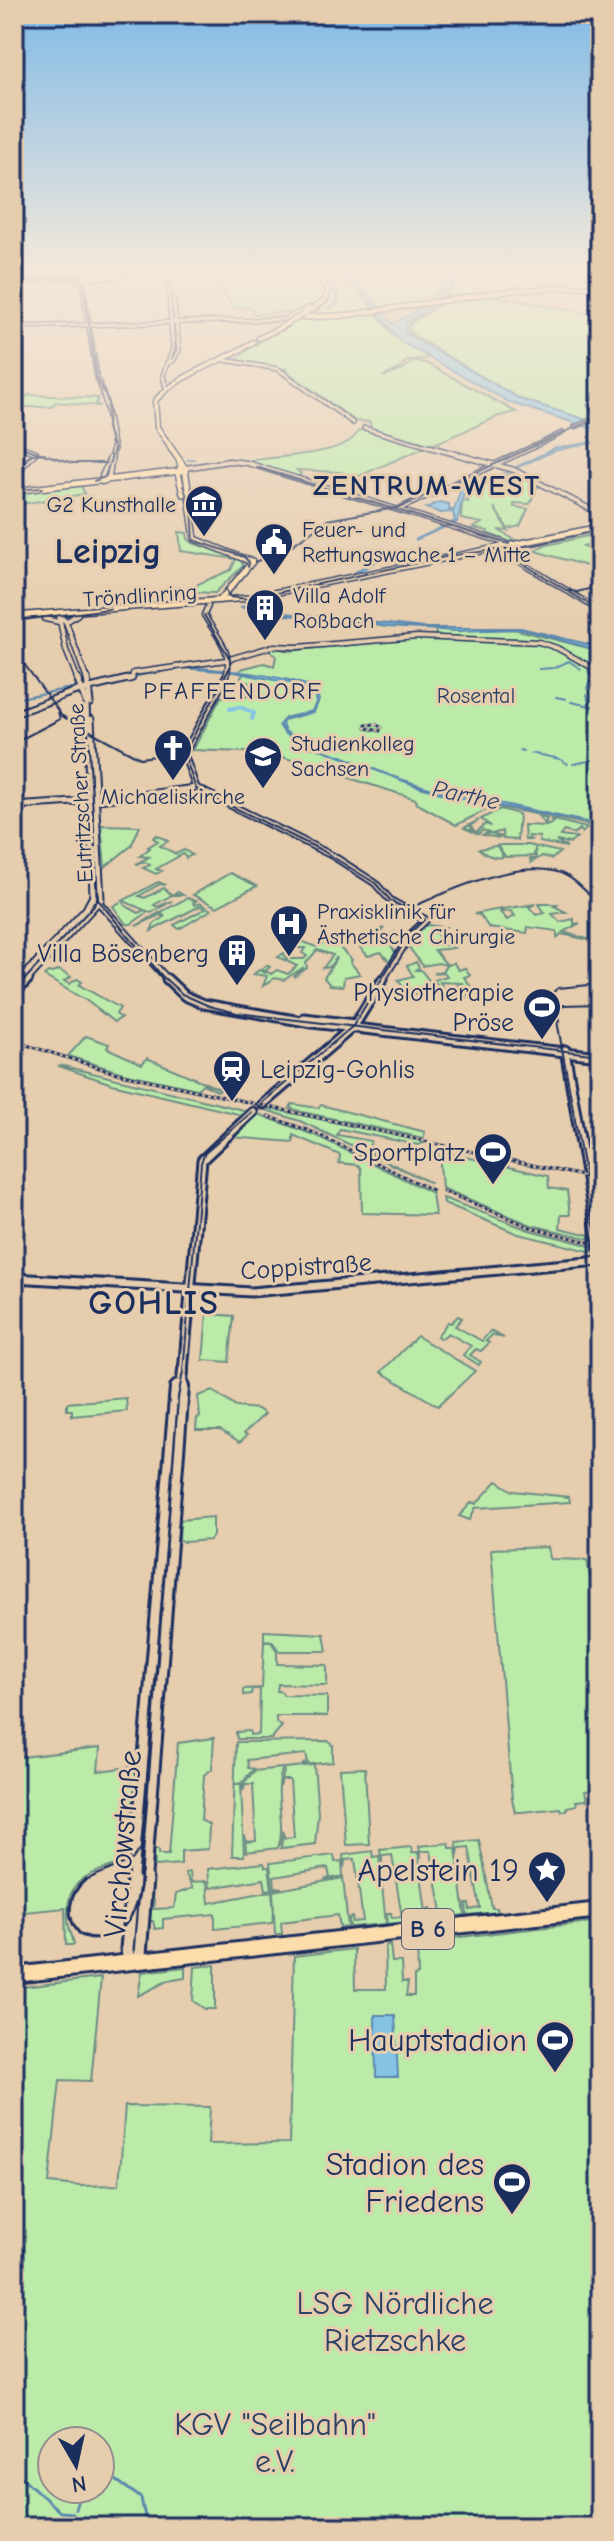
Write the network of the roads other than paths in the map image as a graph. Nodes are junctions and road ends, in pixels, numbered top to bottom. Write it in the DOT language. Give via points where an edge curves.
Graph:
graph roads {
  1 [pos="103,388"];
  2 [pos="168,388"];
  3 [pos="305,388"];
  4 [pos="600,388"];
  5 [pos="600,416"];
  6 [pos="577,427"];
  7 [pos="562,433"];
  8 [pos="14,445"];
  9 [pos="34,451"];
  10 [pos="495,464"];
  11 [pos="14,469"];
  12 [pos="181,470"];
  13 [pos="14,476"];
  14 [pos="105,480"];
  15 [pos="14,489"];
  16 [pos="395,508"];
  17 [pos="410,512"];
  18 [pos="600,514"];
  19 [pos="596,532"];
  20 [pos="511,547"];
  21 [pos="249,564"];
  22 [pos="251,599"];
  23 [pos="221,600"];
  24 [pos="212,604"];
  25 [pos="600,611"];
  26 [pos="14,616"];
  27 [pos="58,616"];
  28 [pos="14,622"];
  29 [pos="230,659"];
  30 [pos="600,672"];
  31 [pos="85,686"];
  32 [pos="14,714"];
  33 [pos="196,788"];
  34 [pos="92,800"];
  35 [pos="14,806"];
  36 [pos="93,896"];
  37 [pos="103,906"];
  38 [pos="16,987"];
  39 [pos="14,994"];
  40 [pos="354,1026"];
  41 [pos="565,1050"];
  42 [pos="600,1054"];
  43 [pos="600,1252"];
  44 [pos="600,1261"];
  45 [pos="14,1278"];
  46 [pos="192,1289"];
  47 [pos="600,1910"];
  48 [pos="134,1962"];
  49 [pos="14,1975"];
  1 -- 14 [label="main road" via="109,397 114,453"];
  2 -- 12 [label="main road" via="156,398 157,427"];
  3 -- 10 [label="main road" via="353,422"];
  4 -- 5 [label="main road" via="592,406"];
  5 -- 6 [label="main road"];
  7 -- 10 [label="main road"];
  8 -- 9 [label="main road"];
  9 -- 11 [label="main road"];
  9 -- 13 [label="main road"];
  10 -- 16 [label="main road"];
  10 -- 18 [label="main road"];
  12 -- 14 [label="main road"];
  12 -- 14 [label="main road"];
  12 -- 16 [label="main road" via="244,465"];
  12 -- 21 [label="main road" via="191,510 191,541"];
  14 -- 15 [label="main road"];
  14 -- 15 [label="main road"];
  16 -- 17 [label="main road"];
  16 -- 17 [label="main road"];
  17 -- 20 [label="main road"];
  19 -- 20 [label="main road"];
  19 -- 20 [label="main road"];
  20 -- 22 [label="main road"];
  20 -- 25 [label="main road" via="514,558"];
  21 -- 23 [label="main road"];
  21 -- 24 [label="main road"];
  22 -- 23 [label="main road"];
  22 -- 24 [label="main road"];
  23 -- 24 [label="main road"];
  24 -- 27 [label="main road, Tröndlinring"];
  24 -- 27 [label="main road, Tröndlinring" via="101,608"];
  24 -- 29 [label="main road" via="204,613"];
  26 -- 27 [label="main road"];
  27 -- 28 [label="main road"];
  27 -- 31 [label="main road, Eutritzscher Straße" via="66,650"];
  29 -- 30 [label="main road" via="274,646 432,637 539,642"];
  29 -- 31 [label="main road"];
  29 -- 33 [label="main road" via="228,673 184,754"];
  31 -- 32 [label="main road"];
  31 -- 34 [label="main road, Eutritzscher Straße"];
  33 -- 34 [label="main road"];
  33 -- 40 [label="main road" via="333,856 426,921 411,933"];
  34 -- 35 [label="main road"];
  34 -- 36 [label="main road, Eutritzscher Straße"];
  34 -- 37 [label="main road, Eutritzscher Straße"];
  36 -- 37 [label="main road"];
  36 -- 38 [label="main road"];
  37 -- 38 [label="main road"];
  37 -- 40 [label="main road" via="189,998 226,1010"];
  38 -- 39 [label="main road"];
  40 -- 41 [label="main road"];
  40 -- 46 [label="main road, Virchowstraße" via="204,1155"];
  41 -- 42 [label="main road"];
  41 -- 43 [label="main road, bridge"];
  44 -- 46 [label="main road, Coppistraße" via="251,1292"];
  45 -- 46 [label="main road, Coppistraße"];
  46 -- 48 [label="main road, Virchowstraße" via="182,1381 175,1387 127,1949"];
  47 -- 48 [label="main road, B 6"];
  48 -- 49 [label="main road, B 6"];
}
